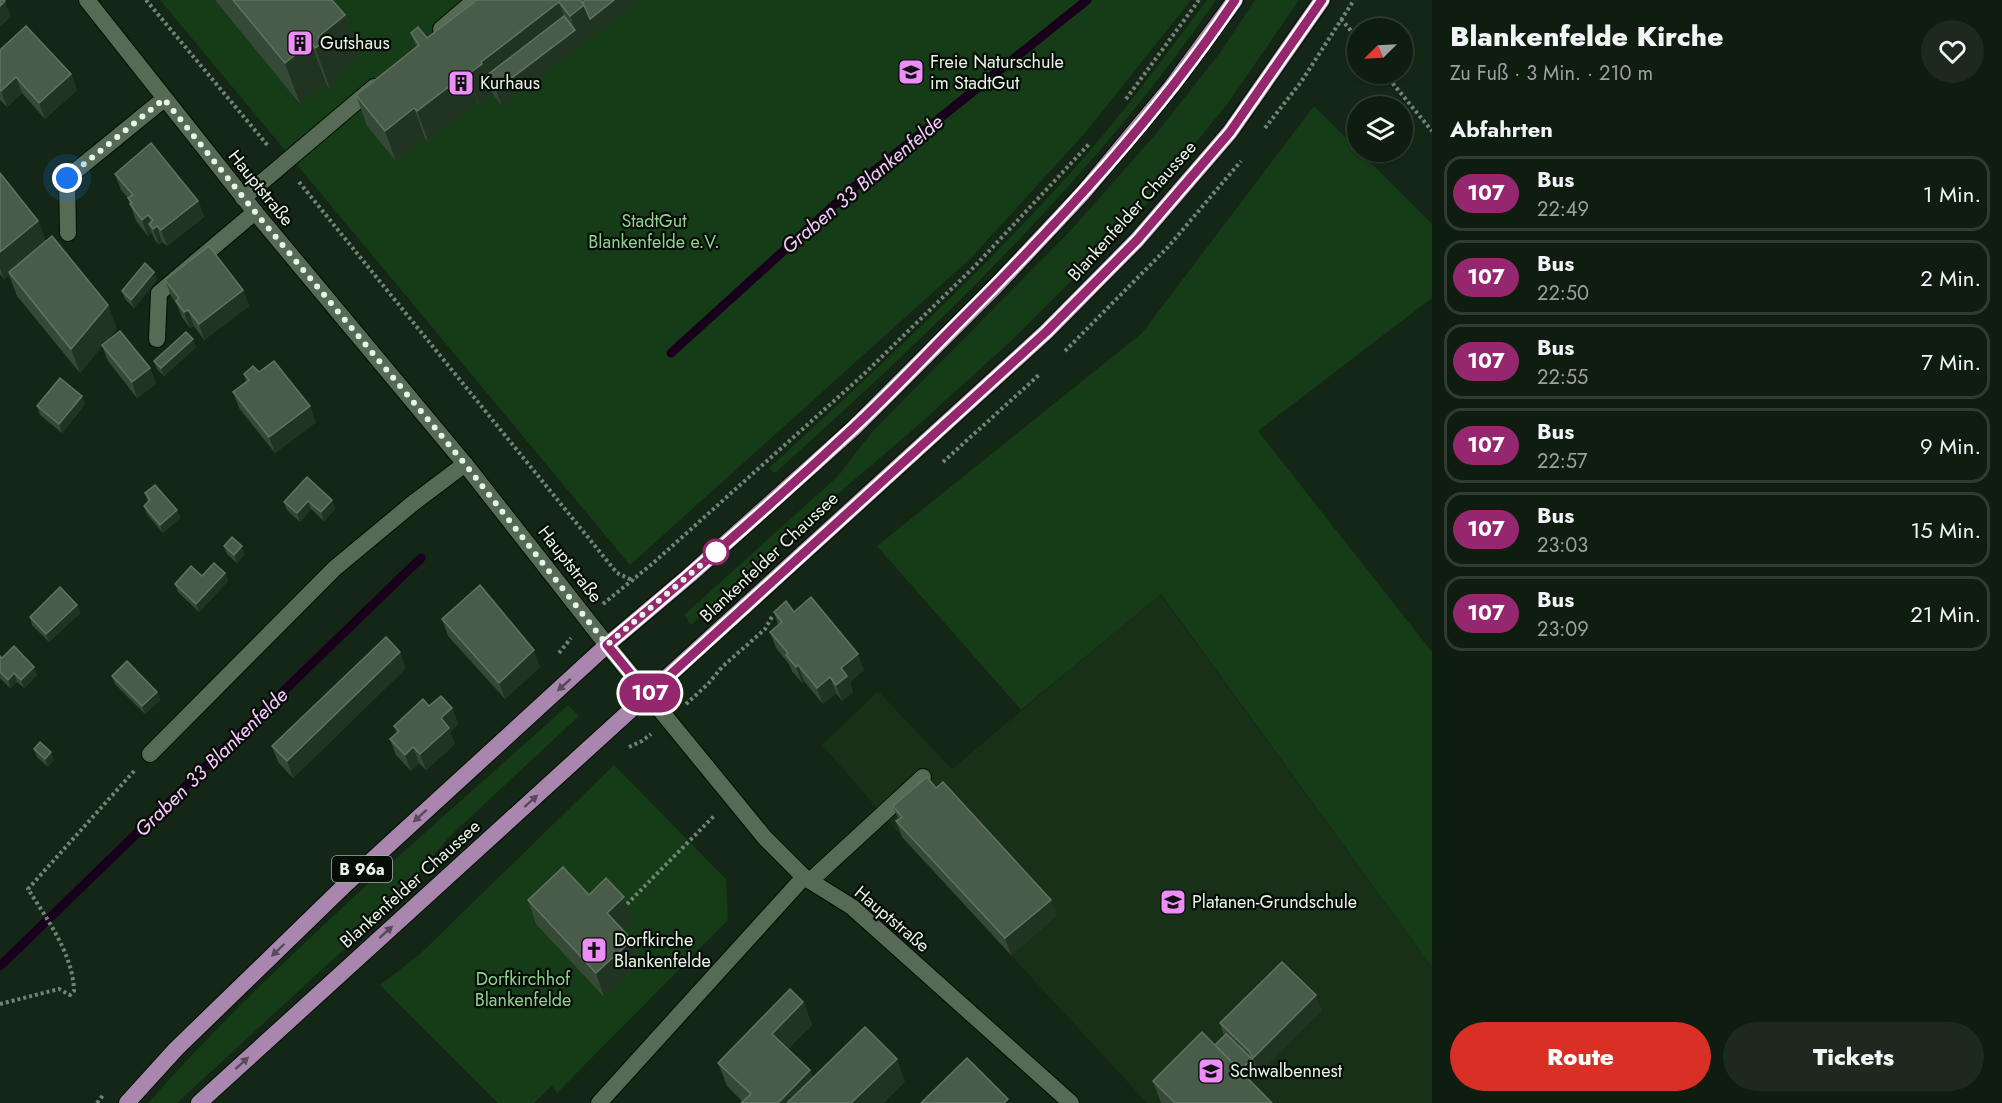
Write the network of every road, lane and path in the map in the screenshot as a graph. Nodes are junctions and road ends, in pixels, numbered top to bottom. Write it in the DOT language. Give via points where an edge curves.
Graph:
graph roads {
  1 [pos="87,0"];
  2 [pos="146,0"];
  3 [pos="475,0"];
  4 [pos="1199,0"];
  5 [pos="1235,0"];
  6 [pos="1322,0"];
  7 [pos="430,39"];
  8 [pos="385,77"];
  9 [pos="1393,84"];
  10 [pos="164,99"];
  11 [pos="1123,103"];
  12 [pos="1432,131"];
  13 [pos="1093,139"];
  14 [pos="283,164"];
  15 [pos="243,198"];
  16 [pos="255,212"];
  17 [pos="68,233"];
  18 [pos="157,339"];
  19 [pos="465,464"];
  20 [pos="702,519"];
  21 [pos="708,526"];
  22 [pos="634,581"];
  23 [pos="587,617"];
  24 [pos="607,645"];
  25 [pos="648,695"];
  26 [pos="150,754"];
  27 [pos="923,777"];
  28 [pos="732,797"];
  29 [pos="807,879"];
  30 [pos="627,904"];
  31 [pos="0,1004"];
  32 [pos="127,1103"];
  33 [pos="199,1103"];
  34 [pos="599,1103"];
  35 [pos="1071,1103"];
  1 -- 10 [label="street, Hauptstraße"];
  2 -- 14 [label="path"];
  3 -- 7 [label="street"];
  4 -- 11 [label="path"];
  5 -- 24 [label="main road, Blankenfelder Chaussee / B 96a" via="1127,142 995,286 854,428"];
  6 -- 25 [label="main road, Blankenfelder Chaussee" via="1230,132 1137,240 1046,332"];
  8 -- 14 [label="street"];
  9 -- 12 [label="path"];
  10 -- 15 [label="street, Hauptstraße"];
  10 -- 17 [label="street" via="67,178"];
  13 -- 20 [label="path" via="991,250 880,358"];
  14 -- 15 [label="street"];
  14 -- 22 [label="path" via="617,573"];
  15 -- 16 [label="street, Hauptstraße"];
  16 -- 18 [label="street" via="159,293"];
  16 -- 19 [label="street, Hauptstraße"];
  19 -- 23 [label="street, Hauptstraße"];
  19 -- 26 [label="street" via="335,568"];
  20 -- 21 [label="path"];
  20 -- 22 [label="path"];
  22 -- 23 [label="path"];
  23 -- 24 [label="street, Hauptstraße"];
  24 -- 25 [label="street, Hauptstraße"];
  24 -- 32 [label="main road, Blankenfelder Chaussee / B 96a, one-way" via="346,884 176,1049"];
  25 -- 28 [label="street, Hauptstraße"];
  33 -- 25 [label="main road, Blankenfelder Chaussee, one-way"];
  26 -- 31 [label="path" via="28,889 53,929 73,975 74,991 70,995 58,989"];
  27 -- 29 [label="street"];
  28 -- 29 [label="street, Hauptstraße" via="765,838"];
  28 -- 30 [label="path"];
  29 -- 34 [label="street"];
  29 -- 35 [label="street, Hauptstraße" via="852,907"];
}
